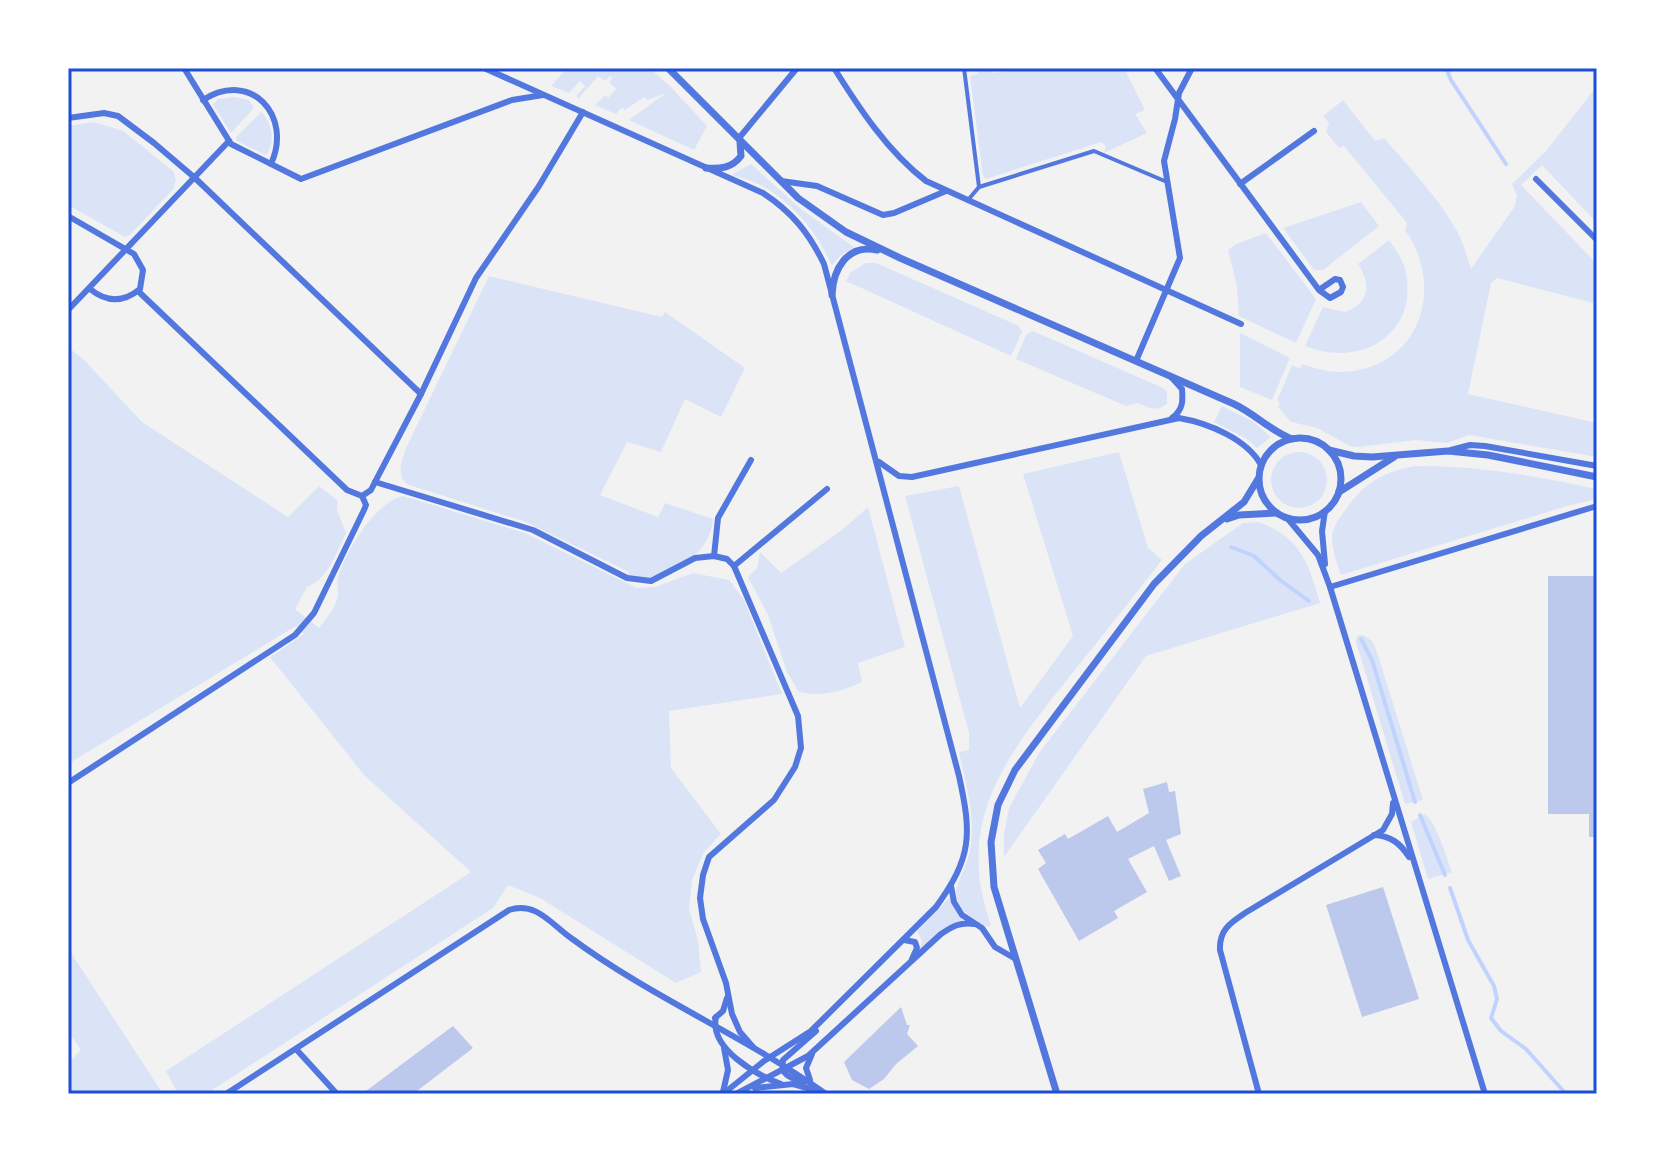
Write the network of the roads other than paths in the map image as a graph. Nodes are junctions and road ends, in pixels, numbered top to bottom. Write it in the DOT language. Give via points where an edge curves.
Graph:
graph roads {
  1 [pos="184,68"];
  2 [pos="484,68"];
  3 [pos="668,68"];
  4 [pos="797,68"];
  5 [pos="834,68"];
  6 [pos="964,68"];
  7 [pos="1155,68"];
  8 [pos="1192,68"];
  9 [pos="543,95"];
  10 [pos="203,100"];
  11 [pos="1178,102"];
  12 [pos="583,112"];
  13 [pos="68,118"];
  14 [pos="1314,131"];
  15 [pos="739,138"];
  16 [pos="229,141"];
  17 [pos="271,164"];
  18 [pos="706,168"];
  19 [pos="195,178"];
  20 [pos="1536,179"];
  21 [pos="780,181"];
  22 [pos="1167,182"];
  23 [pos="1240,184"];
  24 [pos="979,187"];
  25 [pos="946,191"];
  26 [pos="967,201"];
  27 [pos="68,216"];
  28 [pos="1597,240"];
  29 [pos="127,250"];
  30 [pos="887,252"];
  31 [pos="90,289"];
  32 [pos="1167,290"];
  33 [pos="1319,290"];
  34 [pos="138,291"];
  35 [pos="832,295"];
  36 [pos="68,310"];
  37 [pos="1241,324"];
  38 [pos="1136,361"];
  39 [pos="1168,375"];
  40 [pos="421,394"];
  41 [pos="1169,420"];
  42 [pos="1292,439"];
  43 [pos="1329,450"];
  44 [pos="1448,451"];
  45 [pos="1396,456"];
  46 [pos="877,459"];
  47 [pos="751,460"];
  48 [pos="1261,465"];
  49 [pos="1597,466"];
  50 [pos="1597,477"];
  51 [pos="1258,479"];
  52 [pos="375,482"];
  53 [pos="827,489"];
  54 [pos="1339,492"];
  55 [pos="362,496"];
  56 [pos="1597,506"];
  57 [pos="1325,511"];
  58 [pos="1276,513"];
  59 [pos="1288,519"];
  60 [pos="1222,521"];
  61 [pos="714,556"];
  62 [pos="734,566"];
  63 [pos="1330,587"];
  64 [pos="68,783"];
  65 [pos="1390,787"];
  66 [pos="1374,835"];
  67 [pos="1414,864"];
  68 [pos="951,886"];
  69 [pos="974,924"];
  70 [pos="904,940"];
  71 [pos="1014,958"];
  72 [pos="910,962"];
  73 [pos="728,995"];
  74 [pos="828,1015"];
  75 [pos="716,1017"];
  76 [pos="702,1020"];
  77 [pos="715,1027"];
  78 [pos="721,1041"];
  79 [pos="755,1048"];
  80 [pos="296,1049"];
  81 [pos="780,1050"];
  82 [pos="812,1052"];
  83 [pos="770,1056"];
  84 [pos="783,1069"];
  85 [pos="750,1071"];
  86 [pos="768,1079"];
  87 [pos="781,1084"];
  88 [pos="815,1086"];
  89 [pos="226,1094"];
  90 [pos="337,1094"];
  91 [pos="723,1094"];
  92 [pos="736,1094"];
  93 [pos="826,1094"];
  94 [pos="1057,1094"];
  95 [pos="1259,1094"];
  96 [pos="1485,1094"];
  1 -- 10 [label="street"];
  2 -- 9 [label="street"];
  3 -- 15 [label="street"];
  4 -- 15 [label="street"];
  5 -- 25 [label="street" via="905,162"];
  6 -- 24 [label="street"];
  7 -- 11 [label="street"];
  8 -- 11 [label="street"];
  9 -- 12 [label="street"];
  9 -- 17 [label="street" via="512,100 301,179"];
  10 -- 16 [label="street"];
  10 -- 17 [label="street" via="231,88 260,100 277,126"];
  11 -- 22 [label="street" via="1164,161"];
  11 -- 23 [label="street"];
  12 -- 18 [label="street"];
  12 -- 40 [label="street" via="476,278"];
  13 -- 19 [label="street" via="118,116"];
  14 -- 23 [label="street"];
  15 -- 18 [label="street" via="737,162"];
  15 -- 21 [label="street"];
  16 -- 17 [label="street"];
  16 -- 19 [label="street"];
  18 -- 35 [label="street" via="763,193 792,215 815,244"];
  19 -- 29 [label="street"];
  19 -- 40 [label="street"];
  20 -- 28 [label="street"];
  21 -- 25 [label="street" via="817,186 883,215"];
  21 -- 30 [label="street" via="834,224"];
  22 -- 24 [label="street" via="1097,151"];
  22 -- 32 [label="street" via="1180,258"];
  23 -- 33 [label="street"];
  24 -- 26 [label="street"];
  25 -- 26 [label="street"];
  26 -- 32 [label="street"];
  27 -- 29 [label="street"];
  29 -- 31 [label="street"];
  29 -- 34 [label="street" via="143,270"];
  30 -- 35 [label="street" via="869,248 849,254 836,271"];
  30 -- 38 [label="street"];
  31 -- 34 [label="street" via="120,300"];
  31 -- 36 [label="street"];
  32 -- 37 [label="street"];
  32 -- 38 [label="street"];
  34 -- 55 [label="street" via="347,490"];
  35 -- 46 [label="street"];
  38 -- 39 [label="street"];
  39 -- 41 [label="street" via="1182,389 1183,398 1178,414"];
  39 -- 42 [label="street" via="1251,412"];
  40 -- 52 [label="street"];
  41 -- 46 [label="street" via="912,477 888,471"];
  41 -- 48 [label="street" via="1198,422 1238,441"];
  42 -- 43 [label="street" via="1312,440"];
  42 -- 48 [label="street" via="1270,451"];
  43 -- 45 [label="street"];
  43 -- 54 [label="street" via="1340,470"];
  44 -- 45 [label="street"];
  44 -- 49 [label="street" via="1485,446"];
  44 -- 50 [label="street"];
  45 -- 54 [label="street"];
  46 -- 68 [label="street" via="967,816 965,852"];
  47 -- 61 [label="street" via="718,518"];
  48 -- 51 [label="street"];
  51 -- 58 [label="street" via="1265,502"];
  51 -- 60 [label="street" via="1244,502"];
  52 -- 55 [label="street"];
  52 -- 61 [label="street" via="533,530 640,581 662,577 695,558"];
  53 -- 62 [label="street"];
  54 -- 57 [label="street"];
  55 -- 64 [label="street" via="364,510 314,613 295,635"];
  56 -- 63 [label="street"];
  57 -- 59 [label="street" via="1307,520"];
  57 -- 63 [label="street" via="1322,551"];
  58 -- 59 [label="street"];
  58 -- 60 [label="street"];
  59 -- 63 [label="street" via="1318,555"];
  60 -- 71 [label="street" via="1154,584 1005,787 993,823 991,859"];
  61 -- 62 [label="street"];
  62 -- 73 [label="street" via="798,716 801,748 774,800 709,857 703,875 701,909"];
  63 -- 65 [label="street"];
  65 -- 66 [label="street" via="1392,814"];
  65 -- 67 [label="street"];
  66 -- 67 [label="street" via="1395,841"];
  66 -- 95 [label="street" via="1224,928 1220,950"];
  67 -- 96 [label="street"];
  68 -- 69 [label="street" via="954,902"];
  68 -- 70 [label="street"];
  69 -- 71 [label="street"];
  69 -- 72 [label="street" via="950,928"];
  70 -- 72 [label="street" via="915,942 917,948"];
  70 -- 74 [label="street"];
  71 -- 94 [label="street"];
  72 -- 82 [label="street"];
  73 -- 75 [label="street"];
  73 -- 79 [label="street" via="737,1025"];
  74 -- 81 [label="street"];
  74 -- 84 [label="street" via="790,1052"];
  75 -- 76 [label="street"];
  75 -- 77 [label="street"];
  76 -- 77 [label="street"];
  76 -- 80 [label="street" via="589,952 538,912 520,907"];
  77 -- 78 [label="street"];
  77 -- 79 [label="street"];
  78 -- 85 [label="street"];
  78 -- 91 [label="street" via="728,1070"];
  79 -- 81 [label="street"];
  79 -- 83 [label="street"];
  80 -- 89 [label="street"];
  80 -- 90 [label="street"];
  81 -- 83 [label="street"];
  82 -- 84 [label="street"];
  82 -- 88 [label="street" via="806,1072"];
  83 -- 84 [label="street"];
  83 -- 85 [label="street"];
  84 -- 85 [label="street"];
  84 -- 86 [label="street"];
  84 -- 88 [label="street" via="786,1076"];
  85 -- 86 [label="street"];
  85 -- 91 [label="street"];
  86 -- 87 [label="street"];
  86 -- 92 [label="street"];
  87 -- 92 [label="street"];
  87 -- 93 [label="street"];
  88 -- 93 [label="street"];
}
